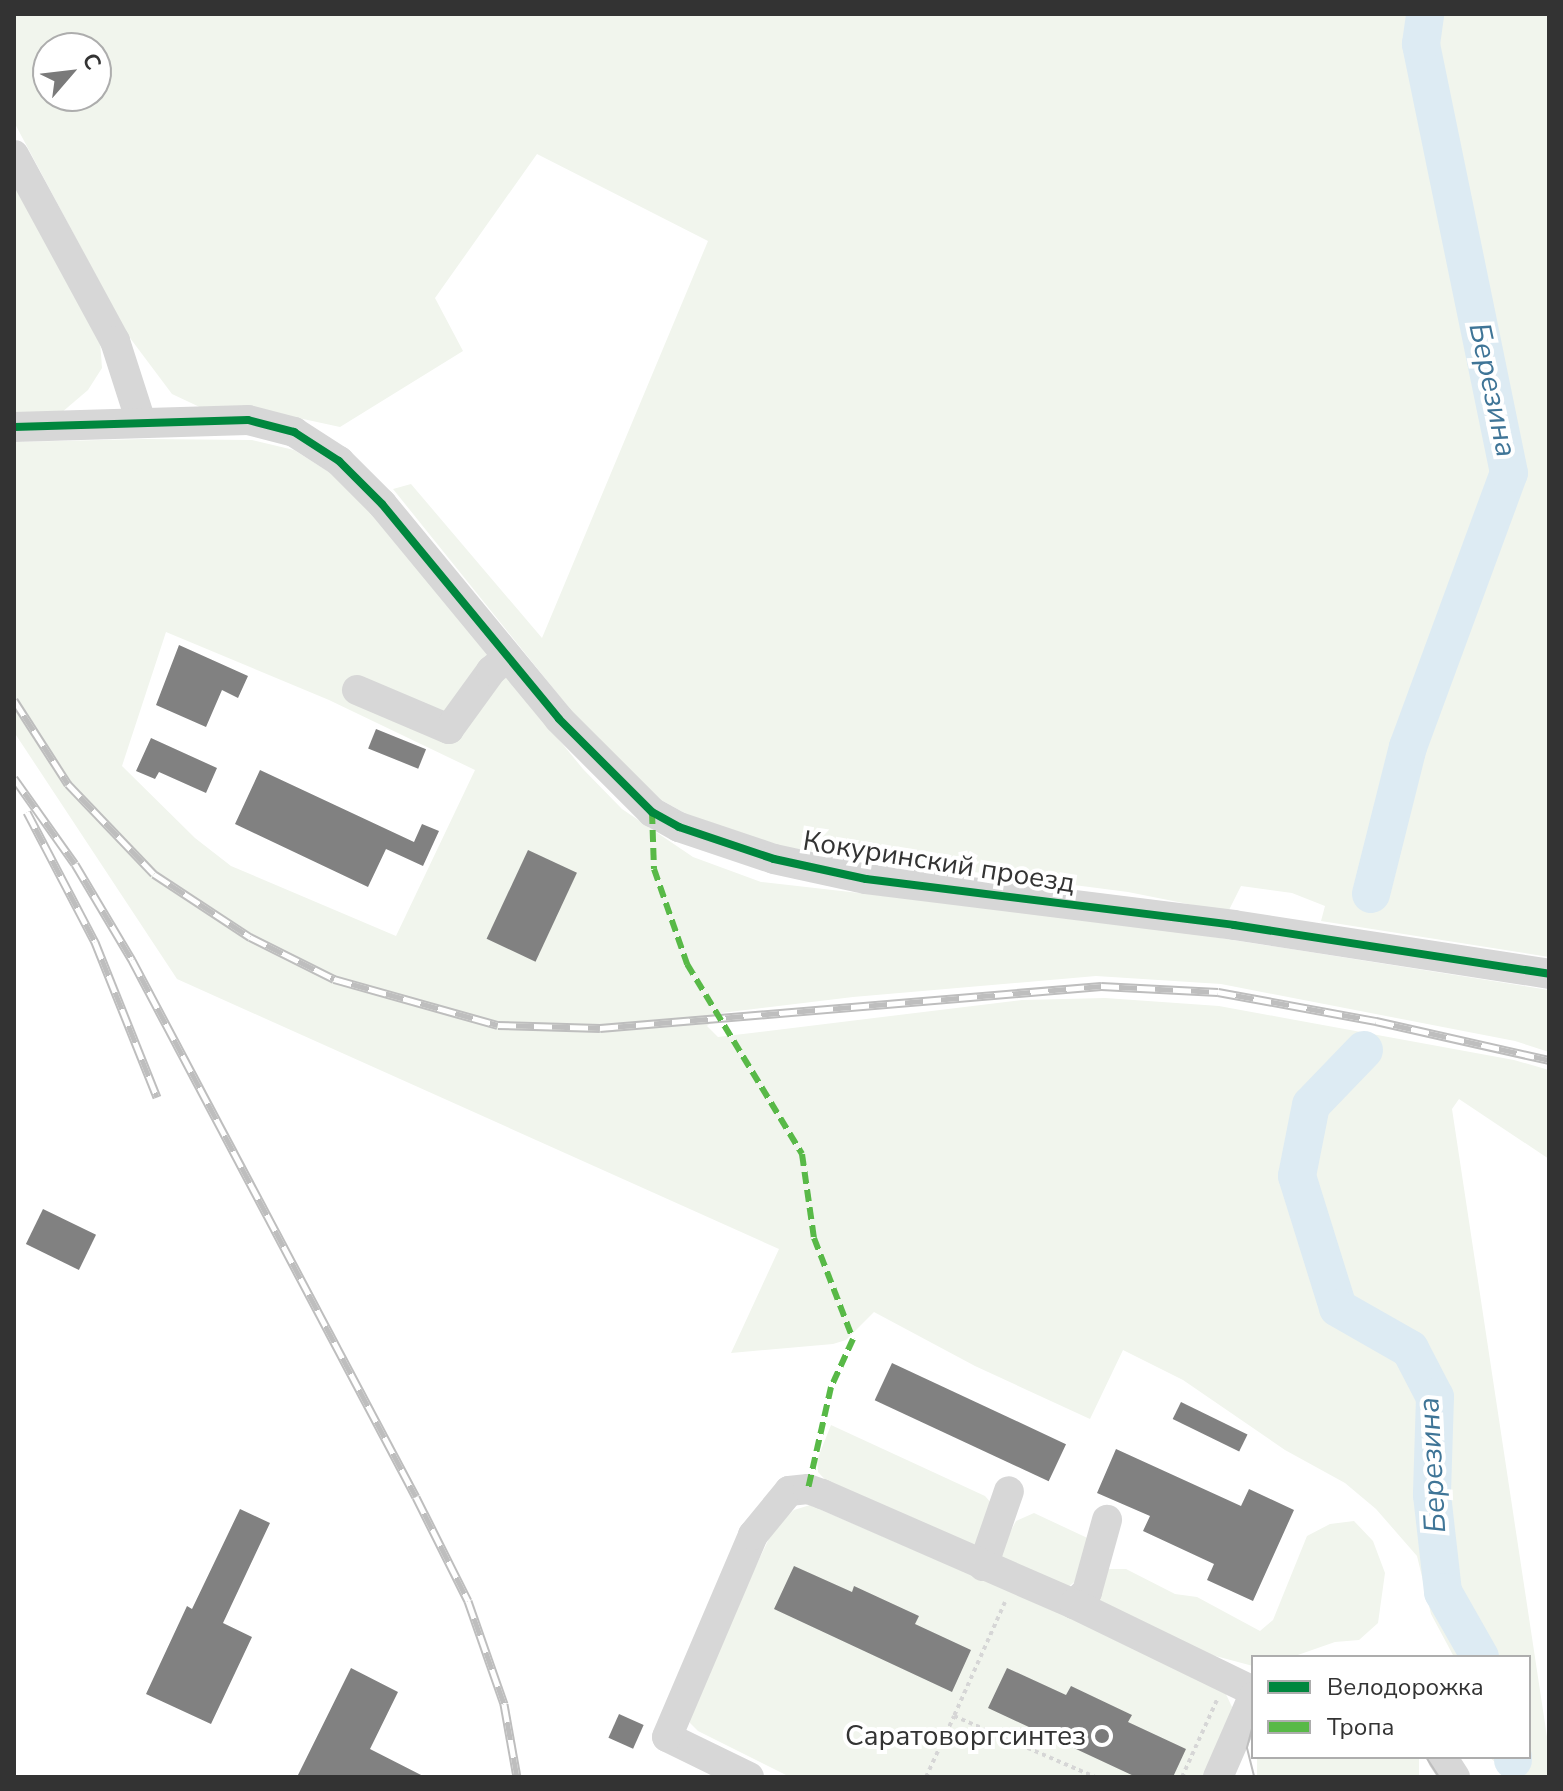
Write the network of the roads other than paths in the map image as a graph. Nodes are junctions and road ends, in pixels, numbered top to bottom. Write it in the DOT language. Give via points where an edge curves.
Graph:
graph roads {
  1 [pos="14,155"];
  2 [pos="141,422"];
  3 [pos="14,427"];
  4 [pos="507,657"];
  5 [pos="357,690"];
  6 [pos="1549,974"];
  7 [pos="1009,1491"];
  8 [pos="1107,1520"];
  9 [pos="983,1566"];
  10 [pos="1074,1604"];
  11 [pos="1251,1690"];
  12 [pos="1251,1702"];
  13 [pos="1443,1759"];
  14 [pos="749,1777"];
  15 [pos="1218,1777"];
  16 [pos="1455,1777"];
  1 -- 2 [label="street" via="115,341"];
  2 -- 3 [label="street, Кокуринский проезд"];
  2 -- 4 [label="street, Кокуринский проезд" via="248,420 294,432 339,461 382,504"];
  4 -- 5 [label="street" via="449,729"];
  4 -- 6 [label="street, Кокуринский проезд" via="559,719 652,812 679,827 774,859 866,879 1234,925"];
  7 -- 9 [label="street"];
  8 -- 10 [label="street" via="1087,1592"];
  9 -- 10 [label="street"];
  9 -- 14 [label="street" via="822,1494 789,1491 753,1535 667,1737"];
  10 -- 11 [label="street"];
  12 -- 15 [label="street"];
  13 -- 16 [label="street"];
}
